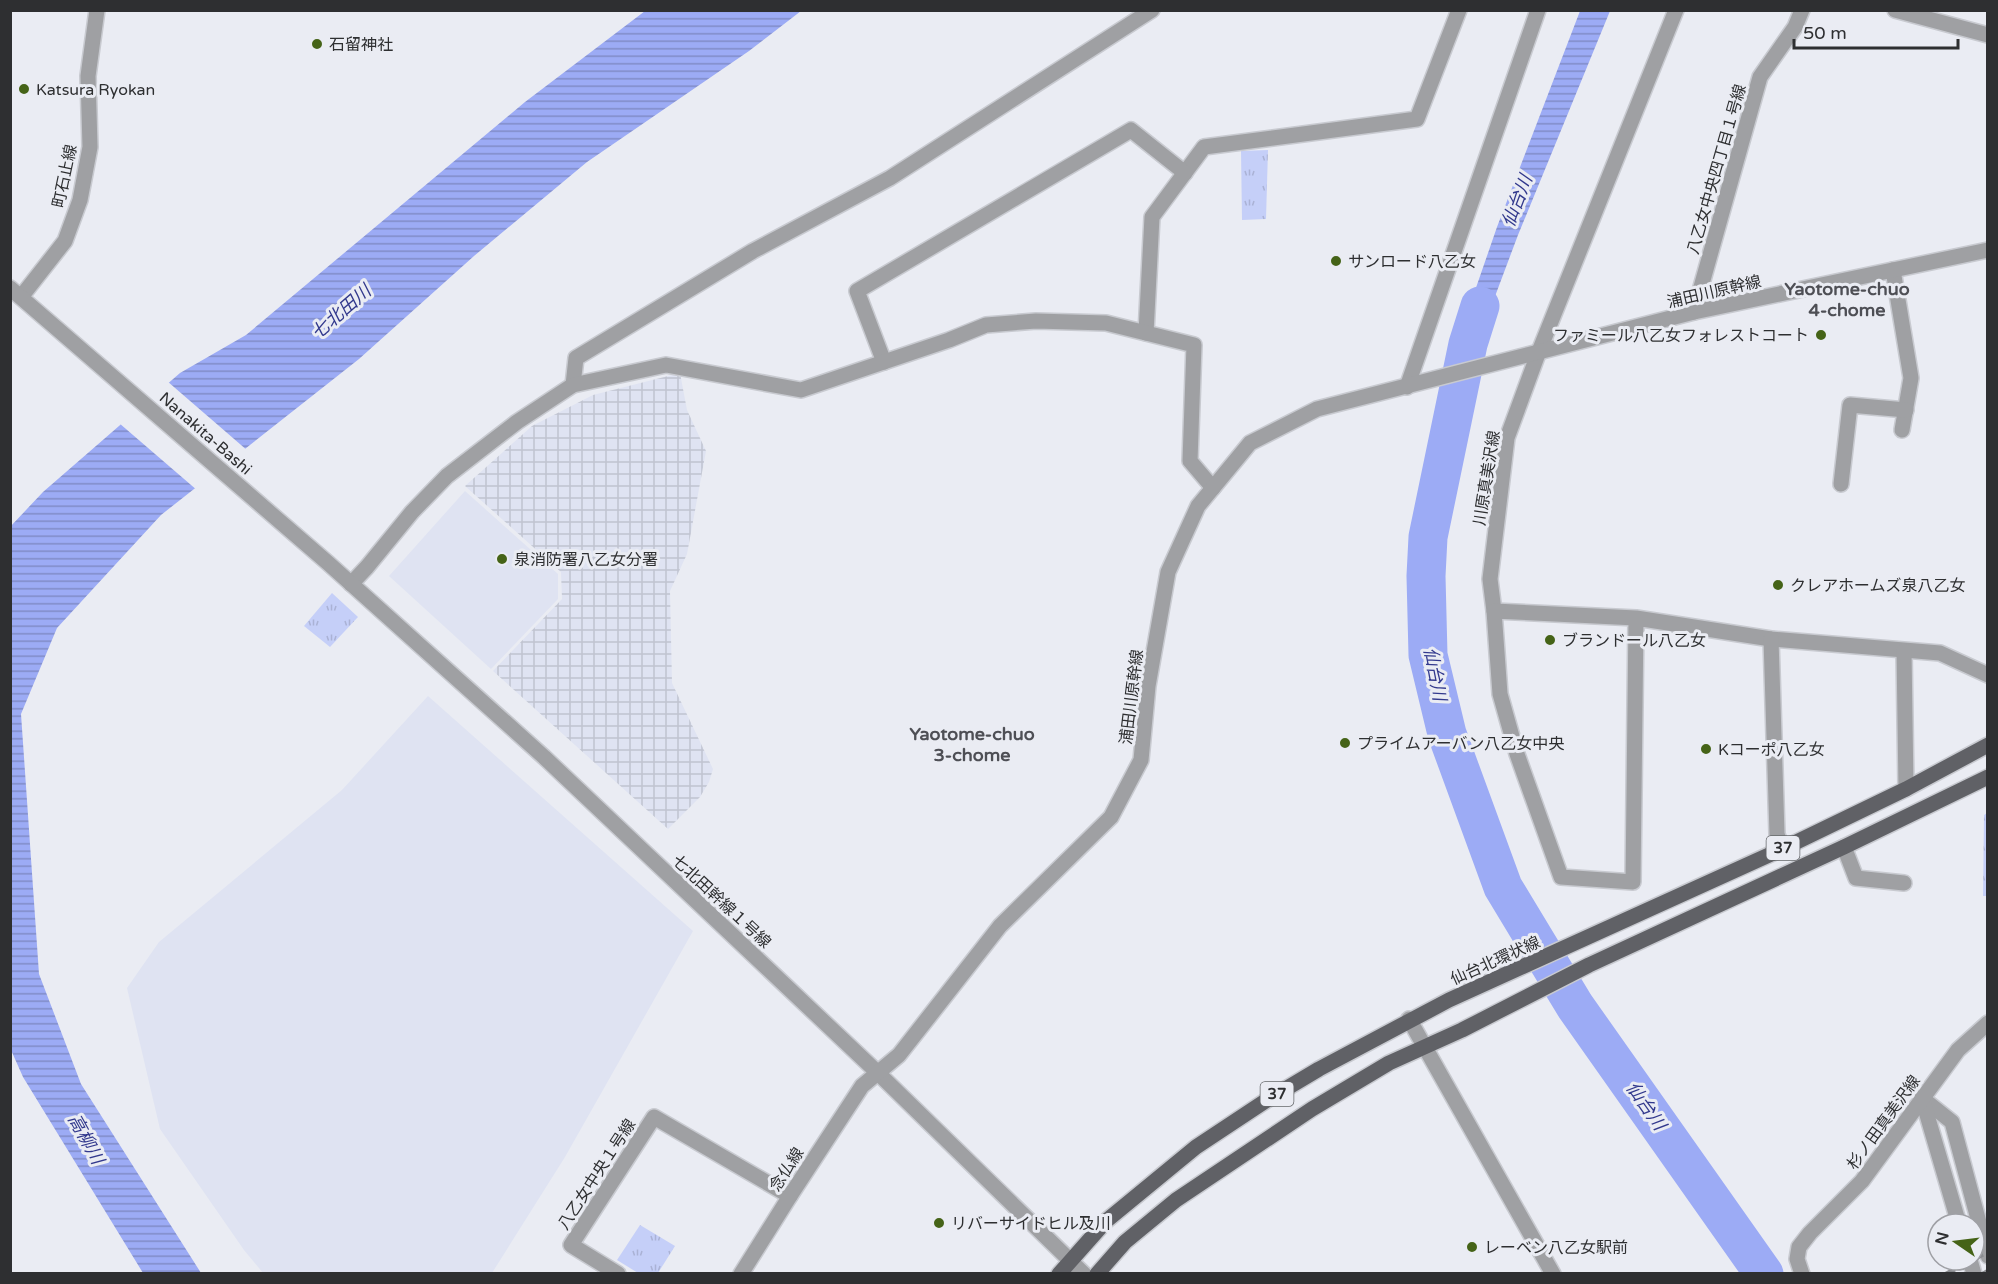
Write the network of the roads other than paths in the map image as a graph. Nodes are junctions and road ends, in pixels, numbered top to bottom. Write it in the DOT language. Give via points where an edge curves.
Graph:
graph roads {
  1 [pos="98,10"];
  2 [pos="1152,10"];
  3 [pos="1459,10"];
  4 [pos="1538,10"];
  5 [pos="1676,10"];
  6 [pos="1802,10"];
  7 [pos="1895,10"];
  8 [pos="1927,15"];
  9 [pos="1988,35"];
  10 [pos="1185,173"];
  11 [pos="1988,250"];
  12 [pos="1893,270"];
  13 [pos="16,293"];
  14 [pos="1694,312"];
  15 [pos="1146,333"];
  16 [pos="1538,354"];
  17 [pos="884,362"];
  18 [pos="573,385"];
  19 [pos="1411,386"];
  20 [pos="1905,410"];
  21 [pos="1902,430"];
  22 [pos="1841,484"];
  23 [pos="1213,488"];
  24 [pos="328,563"];
  25 [pos="351,584"];
  26 [pos="1494,611"];
  27 [pos="1636,618"];
  28 [pos="1771,639"];
  29 [pos="1904,651"];
  30 [pos="1988,675"];
  31 [pos="1988,744"];
  32 [pos="1988,777"];
  33 [pos="1906,789"];
  34 [pos="1844,847"];
  35 [pos="1782,849"];
  36 [pos="1904,883"];
  37 [pos="1409,1019"];
  38 [pos="1988,1023"];
  39 [pos="1425,1047"];
  40 [pos="878,1073"];
  41 [pos="862,1086"];
  42 [pos="1922,1098"];
  43 [pos="790,1196"];
  44 [pos="1955,1212"];
  45 [pos="1977,1212"];
  46 [pos="1070,1261"];
  47 [pos="618,1274"];
  48 [pos="741,1274"];
  49 [pos="1059,1274"];
  50 [pos="1084,1274"];
  51 [pos="1097,1274"];
  52 [pos="1553,1274"];
  53 [pos="1802,1274"];
  1 -- 13 [label="street, 町石止線" via="88,76 90,147 80,200 65,242"];
  2 -- 18 [label="street" via="890,178 753,250 576,358"];
  3 -- 10 [label="street" via="1417,119 1204,147"];
  4 -- 19 [label="street"];
  5 -- 16 [label="street, 川原真美沢線"];
  6 -- 14 [label="street, 八乙女中央四丁目１号線" via="1795,27 1760,77"];
  7 -- 8 [label="street"];
  8 -- 9 [label="street"];
  10 -- 15 [label="street" via="1152,217"];
  10 -- 17 [label="street" via="1131,130 857,291"];
  11 -- 12 [label="street, 浦田川原幹線"];
  12 -- 14 [label="street, 浦田川原幹線"];
  12 -- 20 [label="street" via="1911,378"];
  13 -- 24 [label="street, Nanakita-Bashi"];
  14 -- 16 [label="street, 浦田川原幹線"];
  15 -- 17 [label="street" via="1106,323 1036,321 987,325"];
  15 -- 23 [label="street" via="1194,345 1190,461"];
  16 -- 19 [label="street, 浦田川原幹線"];
  16 -- 26 [label="street, 川原真美沢線" via="1507,438 1490,579"];
  17 -- 18 [label="street" via="801,390 666,365"];
  18 -- 25 [label="street" via="447,476"];
  19 -- 23 [label="street, 浦田川原幹線" via="1317,410 1250,442"];
  20 -- 21 [label="street"];
  20 -- 22 [label="street" via="1850,405"];
  23 -- 40 [label="street, 浦田川原幹線" via="1198,506 1168,572 1148,686 1142,760 1110,817 1000,926 899,1055"];
  24 -- 25 [label="street, 七北田幹線１号線"];
  25 -- 40 [label="street, 七北田幹線１号線" via="544,757"];
  26 -- 27 [label="street"];
  26 -- 27 [label="street, 川原真美沢線" via="1500,694 1516,754 1561,877 1633,882"];
  27 -- 28 [label="street"];
  28 -- 29 [label="street"];
  28 -- 35 [label="street" via="1777,834"];
  29 -- 30 [label="street" via="1940,654"];
  29 -- 33 [label="street"];
  31 -- 33 [label="main road, 仙台北環状線 / 37"];
  32 -- 34 [label="main road, 37"];
  33 -- 35 [label="main road, 仙台北環状線 / 37"];
  34 -- 36 [label="street" via="1856,878"];
  34 -- 39 [label="main road, 37" via="1588,965"];
  35 -- 37 [label="main road, 仙台北環状線 / 37"];
  37 -- 39 [label="street"];
  37 -- 46 [label="main road, 仙台北環状線 / 37" via="1267,1100 1196,1148 1106,1221"];
  38 -- 42 [label="street, 杉ノ田真美沢線" via="1958,1050"];
  39 -- 51 [label="main road, 37" via="1389,1063 1312,1109 1176,1200 1125,1242"];
  39 -- 52 [label="street"];
  40 -- 41 [label="street, 浦田川原幹線"];
  40 -- 46 [label="street, 七北田幹線１号線"];
  41 -- 43 [label="street, 念仏線"];
  42 -- 44 [label="street"];
  42 -- 45 [label="street" via="1952,1122"];
  42 -- 53 [label="street, 杉ノ田真美沢線" via="1862,1181 1799,1247 1797,1259"];
  43 -- 47 [label="street, 八乙女中央１号線" via="654,1117 571,1245"];
  43 -- 48 [label="street, 念仏線"];
  46 -- 49 [label="main road, 仙台北環状線 / 37"];
  46 -- 50 [label="street, 七北田幹線１号線"];
}
